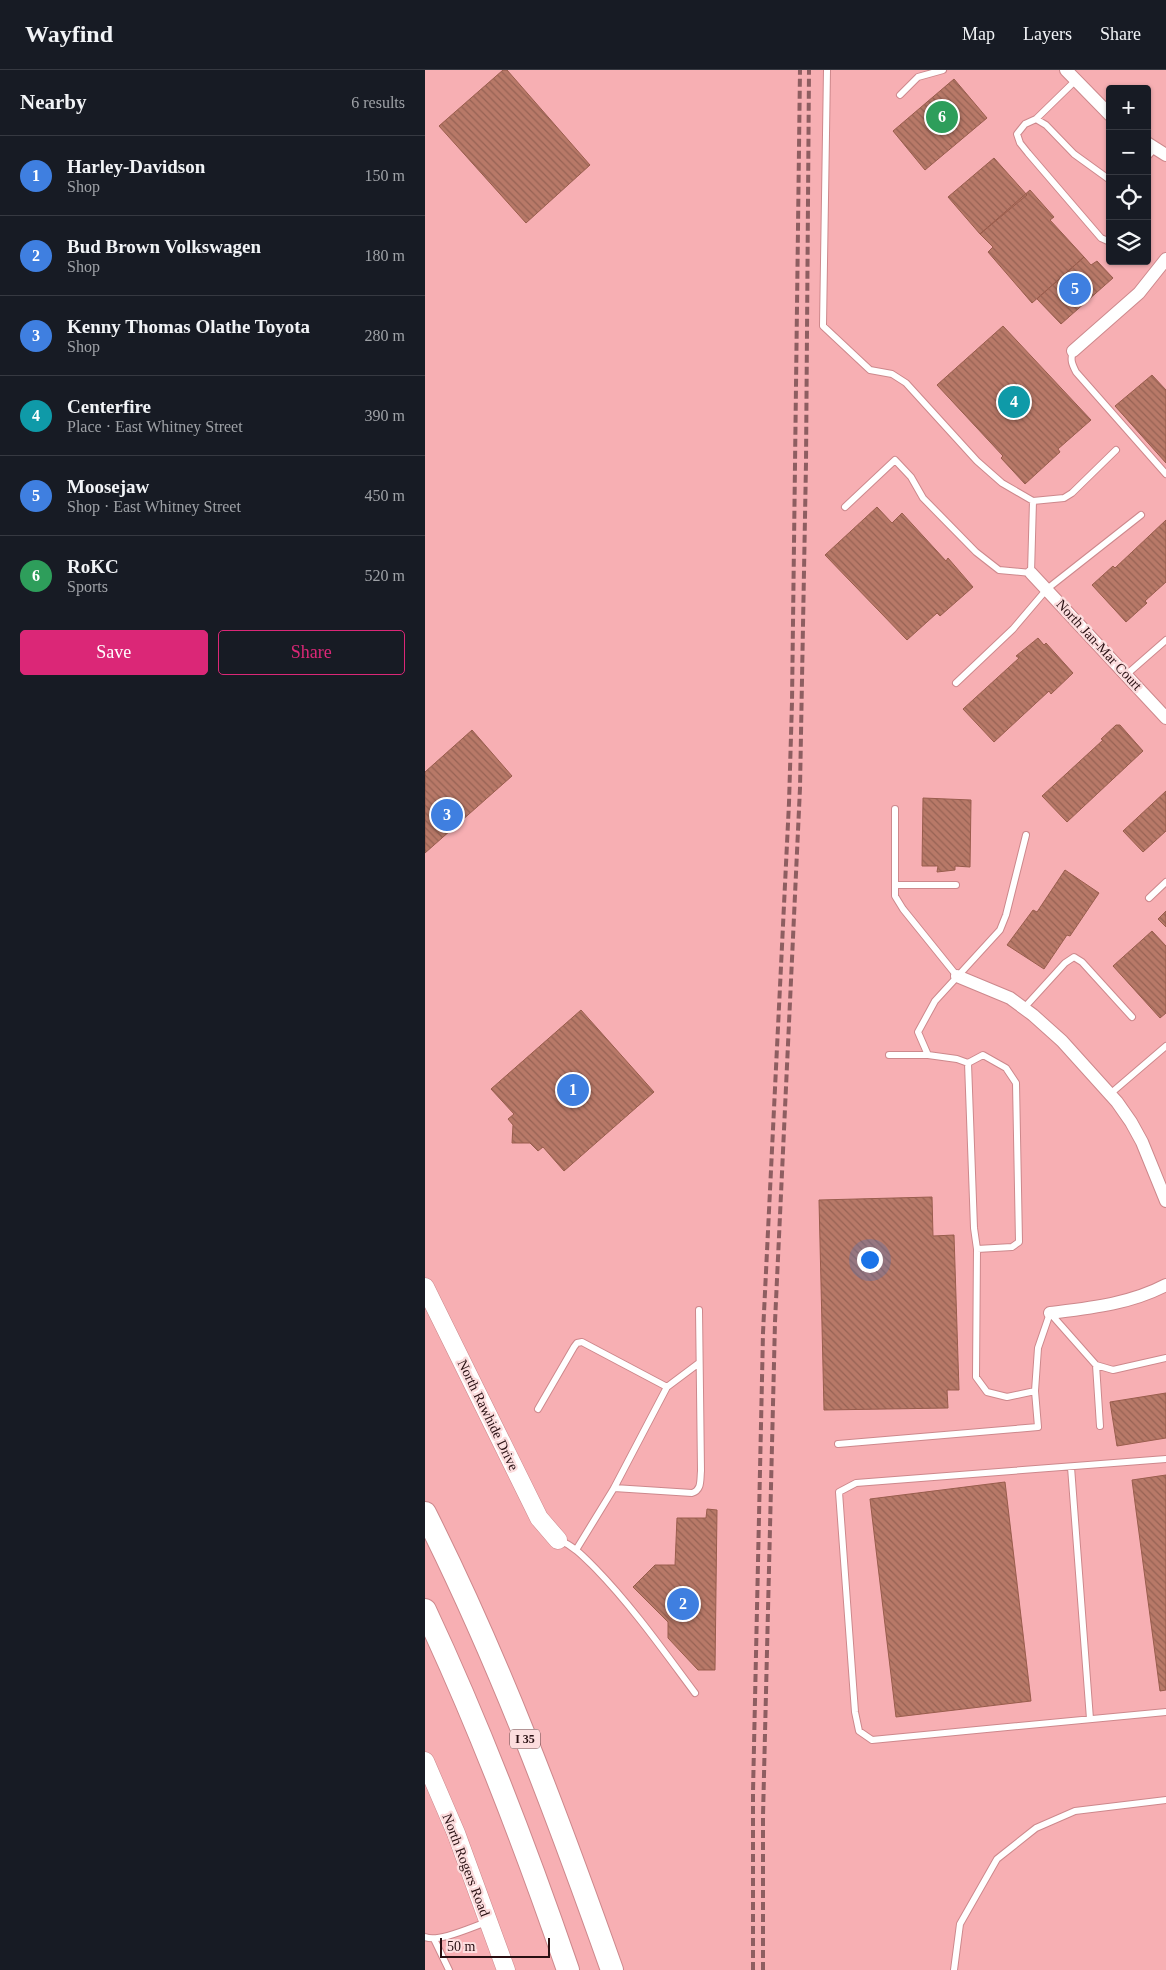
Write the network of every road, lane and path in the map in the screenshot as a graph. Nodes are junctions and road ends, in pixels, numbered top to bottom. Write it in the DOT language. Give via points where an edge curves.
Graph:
graph roads {
  1 [pos="827,70"];
  2 [pos="943,70"];
  3 [pos="1066,70"];
  4 [pos="1075,81"];
  5 [pos="900,95"];
  6 [pos="1106,111"];
  7 [pos="1036,119"];
  8 [pos="1151,149"];
  9 [pos="1166,155"];
  10 [pos="1106,177"];
  11 [pos="1106,239"];
  12 [pos="1166,259"];
  13 [pos="1073,351"];
  14 [pos="1116,450"];
  15 [pos="1166,474"];
  16 [pos="1033,501"];
  17 [pos="845,507"];
  18 [pos="1141,515"];
  19 [pos="1031,573"];
  20 [pos="1047,589"];
  21 [pos="1166,640"];
  22 [pos="1126,675"];
  23 [pos="955,683"];
  24 [pos="1166,718"];
  25 [pos="895,809"];
  26 [pos="1026,835"];
  27 [pos="1166,882"];
  28 [pos="895,885"];
  29 [pos="956,885"];
  30 [pos="1149,898"];
  31 [pos="957,976"];
  32 [pos="1024,1008"];
  33 [pos="1132,1017"];
  34 [pos="1165,1050"];
  35 [pos="889,1055"];
  36 [pos="928,1055"];
  37 [pos="968,1063"];
  38 [pos="1110,1094"];
  39 [pos="1166,1202"];
  40 [pos="977,1249"];
  41 [pos="1166,1285"];
  42 [pos="425,1287"];
  43 [pos="699,1310"];
  44 [pos="1050,1313"];
  45 [pos="1166,1358"];
  46 [pos="699,1363"];
  47 [pos="1097,1365"];
  48 [pos="667,1388"];
  49 [pos="1035,1391"];
  50 [pos="537,1410"];
  51 [pos="1100,1426"];
  52 [pos="838,1444"];
  53 [pos="1166,1459"];
  54 [pos="1071,1466"];
  55 [pos="614,1488"];
  56 [pos="425,1513"];
  57 [pos="557,1540"];
  58 [pos="576,1550"];
  59 [pos="425,1610"];
  60 [pos="695,1692"];
  61 [pos="1166,1712"];
  62 [pos="1090,1720"];
  63 [pos="425,1761"];
  64 [pos="1166,1800"];
  65 [pos="488,1921"];
  66 [pos="425,1937"];
  67 [pos="434,1939"];
  68 [pos="449,1970"];
  69 [pos="506,1970"];
  70 [pos="568,1970"];
  71 [pos="612,1970"];
  72 [pos="954,1970"];
  1 -- 16 [label="lane" via="823,326 870,370 892,374 906,383 977,461 1002,483"];
  2 -- 5 [label="lane" via="919,78"];
  3 -- 4 [label="street"];
  4 -- 6 [label="street"];
  4 -- 7 [label="lane"];
  7 -- 10 [label="lane"];
  7 -- 11 [label="lane" via="1025,124 1017,134 1020,143 1097,233"];
  8 -- 9 [label="street"];
  12 -- 13 [label="street" via="1139,293"];
  13 -- 15 [label="lane" via="1071,358 1076,372"];
  14 -- 16 [label="lane" via="1064,498"];
  16 -- 19 [label="lane"];
  17 -- 19 [label="lane" via="895,460 911,476 923,498 976,552 999,570"];
  18 -- 20 [label="lane"];
  19 -- 20 [label="street, North Jan-Mar Court"];
  20 -- 22 [label="street, North Jan-Mar Court"];
  20 -- 23 [label="lane" via="1013,628"];
  21 -- 22 [label="lane"];
  22 -- 24 [label="street, North Jan-Mar Court"];
  25 -- 28 [label="lane"];
  26 -- 31 [label="lane" via="1000,930"];
  27 -- 30 [label="lane"];
  28 -- 29 [label="lane"];
  28 -- 31 [label="lane" via="895,896 903,909"];
  31 -- 32 [label="street" via="1010,998"];
  31 -- 36 [label="lane" via="935,1001 918,1032"];
  32 -- 33 [label="lane" via="1074,957"];
  32 -- 38 [label="street" via="1062,1041"];
  34 -- 38 [label="lane"];
  35 -- 36 [label="lane"];
  36 -- 37 [label="lane"];
  37 -- 40 [label="lane"];
  37 -- 40 [label="lane" via="983,1055 1006,1068 1016,1082 1019,1242 1012,1247"];
  38 -- 39 [label="street" via="1142,1142"];
  40 -- 49 [label="lane" via="976,1377 987,1392 993,1394 1007,1397"];
  41 -- 44 [label="street" via="1135,1299"];
  42 -- 57 [label="street, North Rawhide Drive" via="539,1518"];
  43 -- 46 [label="lane"];
  44 -- 47 [label="lane"];
  44 -- 49 [label="lane" via="1038,1348"];
  45 -- 47 [label="lane" via="1113,1370"];
  46 -- 48 [label="lane"];
  46 -- 55 [label="lane" via="701,1471 697,1492"];
  47 -- 51 [label="lane"];
  48 -- 50 [label="lane" via="582,1342 574,1347"];
  48 -- 55 [label="lane"];
  49 -- 52 [label="lane" via="1038,1427"];
  53 -- 54 [label="lane"];
  54 -- 62 [label="lane"];
  54 -- 62 [label="lane" via="856,1483 839,1492 859,1731 872,1740"];
  55 -- 58 [label="lane"];
  56 -- 71 [label="highway, I 35" via="486,1645 539,1772"];
  57 -- 58 [label="lane"];
  58 -- 60 [label="lane" via="609,1583"];
  59 -- 70 [label="highway" via="498,1780"];
  61 -- 62 [label="lane"];
  63 -- 65 [label="street, North Rogers Road"];
  64 -- 72 [label="lane" via="1075,1811 1036,1828 997,1859 960,1924"];
  65 -- 67 [label="lane"];
  65 -- 69 [label="street, North Rogers Road"];
  66 -- 67 [label="lane"];
  67 -- 68 [label="lane"];
}
